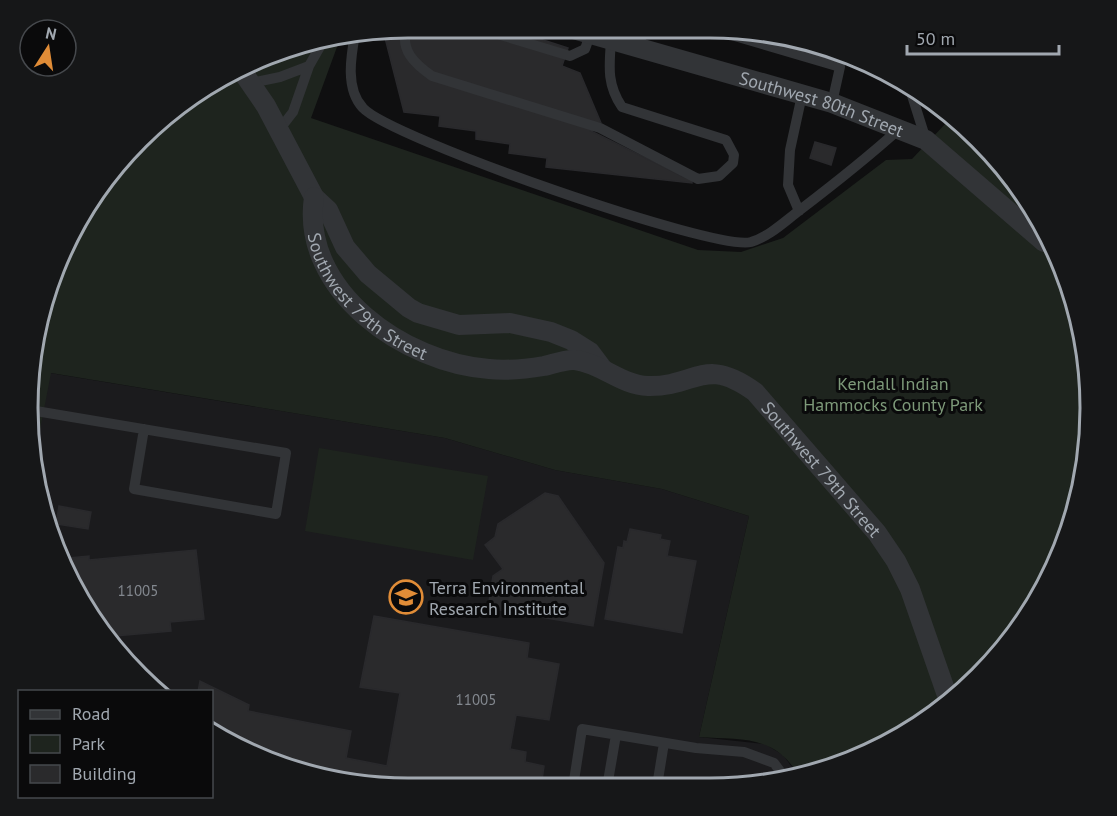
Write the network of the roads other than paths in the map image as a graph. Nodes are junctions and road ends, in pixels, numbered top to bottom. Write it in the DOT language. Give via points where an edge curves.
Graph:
graph roads {
  1 [pos="403,38"];
  2 [pos="510,38"];
  3 [pos="589,38"];
  4 [pos="600,38"];
  5 [pos="641,38"];
  6 [pos="748,40"];
  7 [pos="611,41"];
  8 [pos="354,42"];
  9 [pos="319,49"];
  10 [pos="638,49"];
  11 [pos="838,61"];
  12 [pos="309,66"];
  13 [pos="840,67"];
  14 [pos="247,77"];
  15 [pos="802,95"];
  16 [pos="913,99"];
  17 [pos="832,103"];
  18 [pos="279,130"];
  19 [pos="898,130"];
  20 [pos="926,140"];
  21 [pos="314,197"];
  22 [pos="799,211"];
  23 [pos="1037,236"];
  24 [pos="602,368"];
  25 [pos="38,411"];
  26 [pos="144,429"];
  27 [pos="946,693"];
  28 [pos="616,735"];
  29 [pos="664,743"];
  30 [pos="780,771"];
  31 [pos="574,778"];
  32 [pos="609,778"];
  33 [pos="658,778"];
  1 -- 7 [label="lane" via="412,62 432,76 600,128 698,179 719,176 734,155 726,140 622,107 612,92 609,75"];
  2 -- 3 [label="lane" via="570,56 585,49"];
  4 -- 7 [label="street, Southwest 80th Street"];
  5 -- 10 [label="lane"];
  6 -- 13 [label="lane"];
  7 -- 10 [label="street, Southwest 80th Street"];
  8 -- 22 [label="lane" via="350,64 353,90 362,108 389,126 563,195 713,237 749,243 771,234"];
  9 -- 12 [label="lane"];
  10 -- 15 [label="street, Southwest 80th Street"];
  11 -- 13 [label="lane"];
  12 -- 14 [label="lane" via="280,76"];
  12 -- 18 [label="lane" via="293,112"];
  13 -- 17 [label="lane"];
  14 -- 18 [label="street, Southwest 79th Street"];
  15 -- 17 [label="street, Southwest 80th Street"];
  15 -- 22 [label="lane" via="790,150 788,185"];
  16 -- 20 [label="lane"];
  17 -- 19 [label="street, Southwest 80th Street"];
  18 -- 21 [label="street, Southwest 79th Street"];
  19 -- 20 [label="street, Southwest 80th Street"];
  19 -- 22 [label="lane" via="854,170"];
  20 -- 23 [label="street, Southwest 80th Street"];
  21 -- 24 [label="street, Southwest 79th Street" via="328,210 339,236 360,266 409,308 459,325 510,323 551,332 590,352"];
  21 -- 24 [label="street, Southwest 79th Street" via="313,235 326,270 355,306 396,339 444,360 489,369 523,370 574,360"];
  24 -- 27 [label="street, Southwest 79th Street" via="627,381 650,386 715,372 755,392 877,533 896,561 910,589"];
  25 -- 26 [label="lane"];
  26 -- 26 [label="lane" via="134,489 276,514 286,453"];
  28 -- 29 [label="lane"];
  28 -- 31 [label="lane" via="582,729"];
  28 -- 32 [label="lane"];
  29 -- 30 [label="lane" via="744,752 765,758"];
  29 -- 33 [label="lane"];
}
